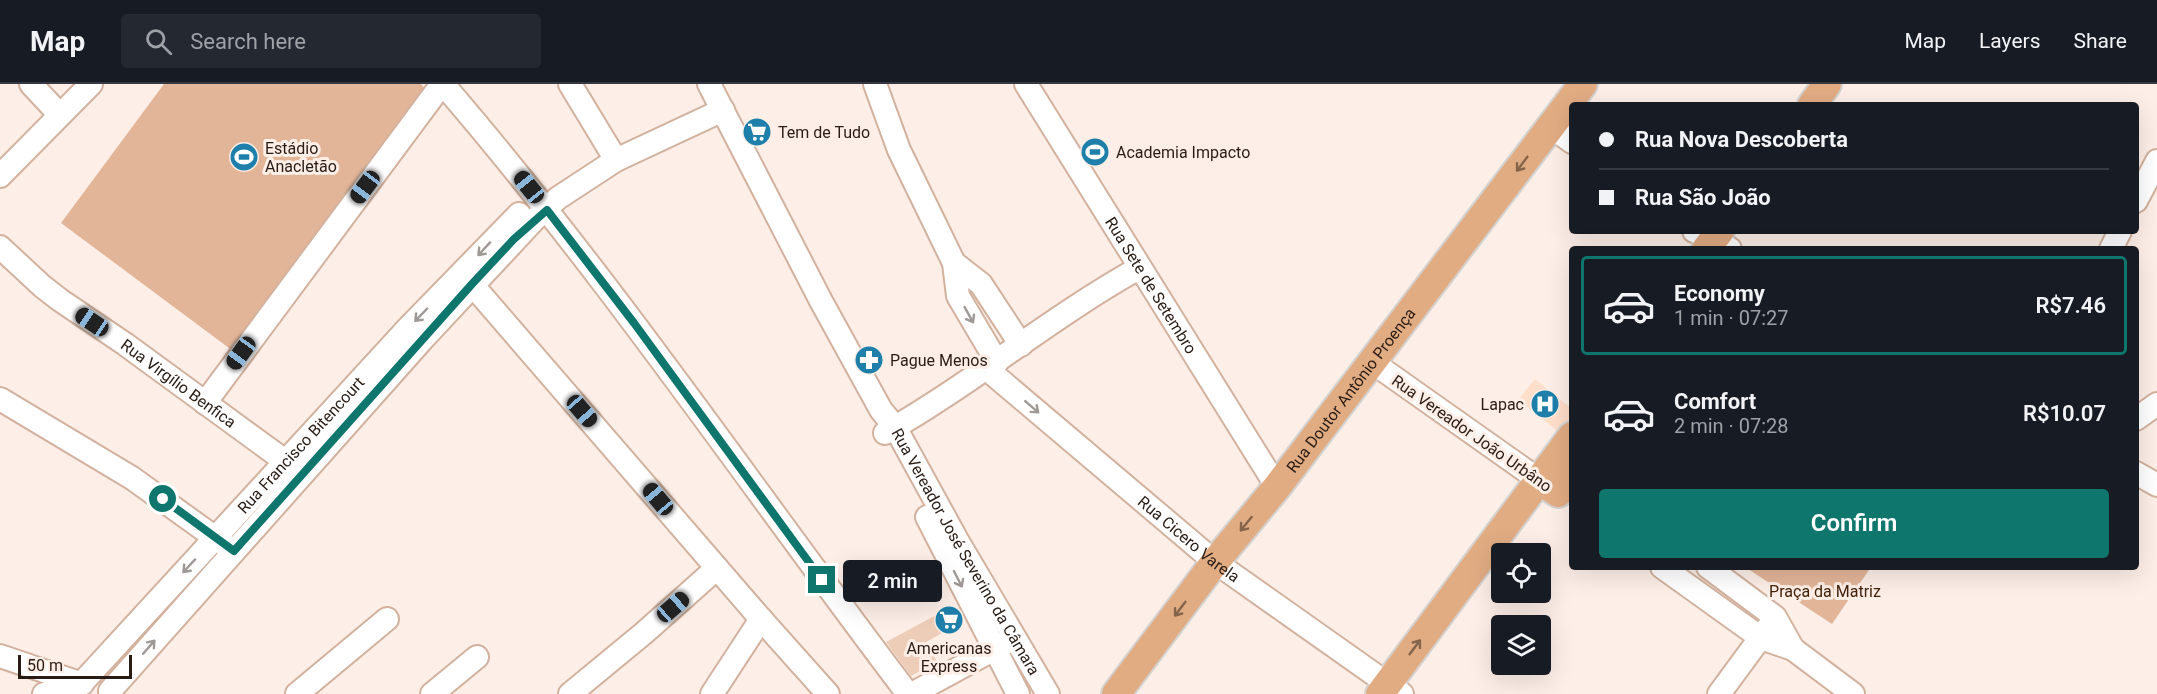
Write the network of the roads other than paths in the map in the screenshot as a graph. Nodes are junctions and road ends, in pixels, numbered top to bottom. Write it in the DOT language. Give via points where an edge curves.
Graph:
graph roads {
  1 [pos="31,84"];
  2 [pos="91,84"];
  3 [pos="442,84"];
  4 [pos="570,84"];
  5 [pos="709,84"];
  6 [pos="874,84"];
  7 [pos="1026,84"];
  8 [pos="1583,84"];
  9 [pos="1827,84"];
  10 [pos="1575,102"];
  11 [pos="1814,102"];
  12 [pos="723,110"];
  13 [pos="60,116"];
  14 [pos="1569,116"];
  15 [pos="1561,134"];
  16 [pos="616,160"];
  17 [pos="2157,161"];
  18 [pos="0,176"];
  19 [pos="2139,195"];
  20 [pos="549,203"];
  21 [pos="0,247"];
  22 [pos="954,263"];
  23 [pos="1139,268"];
  24 [pos="467,279"];
  25 [pos="1021,345"];
  26 [pos="1372,362"];
  27 [pos="992,365"];
  28 [pos="205,403"];
  29 [pos="2157,404"];
  30 [pos="3,410"];
  31 [pos="2139,417"];
  32 [pos="887,423"];
  33 [pos="1569,448"];
  34 [pos="293,468"];
  35 [pos="2139,475"];
  36 [pos="1561,481"];
  37 [pos="2157,485"];
  38 [pos="1277,487"];
  39 [pos="216,537"];
  40 [pos="234,551"];
  41 [pos="1215,562"];
  42 [pos="717,568"];
  43 [pos="1666,570"];
  44 [pos="1719,571"];
  45 [pos="1697,591"];
  46 [pos="1746,596"];
  47 [pos="1731,616"];
  48 [pos="1775,617"];
  49 [pos="387,619"];
  50 [pos="761,619"];
  51 [pos="1761,638"];
  52 [pos="1004,644"];
  53 [pos="1793,649"];
  54 [pos="0,656"];
  55 [pos="477,657"];
  56 [pos="81,684"];
  57 [pos="1390,691"];
  58 [pos="116,692"];
  59 [pos="44,694"];
  60 [pos="297,694"];
  61 [pos="432,694"];
  62 [pos="570,694"];
  63 [pos="712,694"];
  64 [pos="828,694"];
  65 [pos="910,694"];
  66 [pos="1018,694"];
  67 [pos="1048,694"];
  68 [pos="1116,694"];
  69 [pos="1719,694"];
  70 [pos="1853,694"];
  1 -- 13 [label="street"];
  2 -- 13 [label="street"];
  3 -- 20 [label="street"];
  3 -- 28 [label="street"];
  4 -- 16 [label="street"];
  5 -- 12 [label="street, Rua Vereador José Severino da Câmara"];
  6 -- 22 [label="street" via="899,150"];
  7 -- 23 [label="street, Rua Sete de Setembro"];
  8 -- 10 [label="main road, Rua Doutor Antônio Proença"];
  9 -- 11 [label="main road"];
  12 -- 16 [label="street, Rua Francisco Bitencourt"];
  12 -- 32 [label="street, Rua Vereador José Severino da Câmara"];
  13 -- 18 [label="street"];
  14 -- 15 [label="main road, Rua Doutor Antônio Proença"];
  15 -- 26 [label="main road, Rua Doutor Antônio Proença, one-way"];
  16 -- 20 [label="street, Rua Francisco Bitencourt"];
  17 -- 19 [label="street"];
  20 -- 24 [label="street, Rua Francisco Bitencourt" via="524,209 507,224"];
  20 -- 65 [label="street" via="783,529"];
  21 -- 28 [label="street, Rua Virgílio Benfica" via="51,293"];
  22 -- 25 [label="street" via="981,284"];
  22 -- 27 [label="street, Rua Cicero Varela, one-way" via="958,296"];
  23 -- 25 [label="street"];
  23 -- 38 [label="street, Rua Sete de Setembro"];
  24 -- 34 [label="street, Rua Francisco Bitencourt"];
  24 -- 42 [label="street"];
  25 -- 27 [label="street"];
  26 -- 36 [label="street, Rua Vereador João Urbâno"];
  26 -- 38 [label="main road, Rua Doutor Antônio Proença"];
  27 -- 32 [label="street"];
  27 -- 41 [label="street, Rua Cicero Varela, one-way"];
  28 -- 34 [label="street, Rua Virgílio Benfica"];
  29 -- 31 [label="street"];
  30 -- 39 [label="street" via="132,478"];
  32 -- 52 [label="street, Rua Vereador José Severino da Câmara"];
  33 -- 36 [label="main road"];
  34 -- 39 [label="street, Rua Francisco Bitencourt"];
  34 -- 40 [label="street, Rua Francisco Bitencourt"];
  35 -- 37 [label="street"];
  57 -- 36 [label="main road, one-way"];
  38 -- 41 [label="main road, Rua Doutor Antônio Proença, one-way"];
  39 -- 40 [label="street"];
  39 -- 56 [label="street, Rua Francisco Bitencourt, one-way"];
  58 -- 40 [label="street, Rua Francisco Bitencourt, one-way"];
  41 -- 57 [label="street, Rua Cicero Varela"];
  41 -- 68 [label="main road, Rua Doutor Antônio Proença, one-way"];
  42 -- 50 [label="street"];
  42 -- 62 [label="street"];
  43 -- 45 [label="street"];
  44 -- 45 [label="street"];
  44 -- 46 [label="street"];
  45 -- 47 [label="street"];
  46 -- 47 [label="street"];
  46 -- 48 [label="street"];
  47 -- 51 [label="street"];
  48 -- 51 [label="street"];
  48 -- 53 [label="street"];
  49 -- 60 [label="street"];
  50 -- 63 [label="street"];
  50 -- 64 [label="street"];
  51 -- 53 [label="street"];
  51 -- 69 [label="street"];
  52 -- 65 [label="street"];
  52 -- 66 [label="street, Rua Vereador José Severino da Câmara"];
  52 -- 67 [label="street, Rua Vereador José Severino da Câmara"];
  53 -- 70 [label="street"];
  54 -- 56 [label="street"];
  55 -- 61 [label="street"];
  56 -- 58 [label="street"];
  56 -- 59 [label="street"];
}
